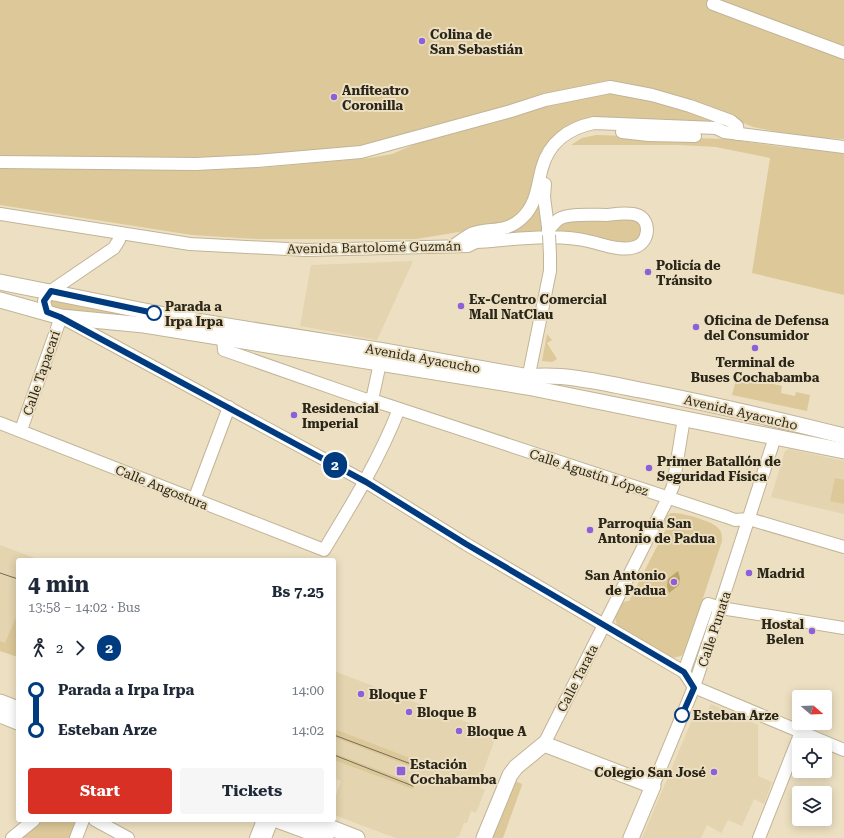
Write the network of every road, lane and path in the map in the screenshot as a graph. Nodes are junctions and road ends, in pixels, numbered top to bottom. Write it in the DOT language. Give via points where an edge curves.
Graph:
graph roads {
  1 [pos="713,4"];
  2 [pos="844,53"];
  3 [pos="724,132"];
  4 [pos="738,134"];
  5 [pos="844,147"];
  6 [pos="0,162"];
  7 [pos="0,214"];
  8 [pos="548,232"];
  9 [pos="120,233"];
  10 [pos="452,247"];
  11 [pos="0,282"];
  12 [pos="51,291"];
  13 [pos="0,300"];
  14 [pos="54,314"];
  15 [pos="223,337"];
  16 [pos="380,363"];
  17 [pos="528,382"];
  18 [pos="372,400"];
  19 [pos="229,407"];
  20 [pos="399,409"];
  21 [pos="684,418"];
  22 [pos="0,423"];
  23 [pos="20,430"];
  24 [pos="844,436"];
  25 [pos="775,437"];
  26 [pos="844,451"];
  27 [pos="366,482"];
  28 [pos="668,498"];
  29 [pos="194,500"];
  30 [pos="750,520"];
  31 [pos="844,547"];
  32 [pos="721,608"];
  33 [pos="604,626"];
  34 [pos="844,628"];
  35 [pos="684,672"];
  36 [pos="694,688"];
  37 [pos="0,702"];
  38 [pos="16,708"];
  39 [pos="0,715"];
  40 [pos="16,721"];
  41 [pos="801,732"];
  42 [pos="544,744"];
  43 [pos="844,750"];
  44 [pos="653,786"];
  45 [pos="32,822"];
  46 [pos="82,822"];
  47 [pos="99,822"];
  48 [pos="262,822"];
  49 [pos="271,822"];
  50 [pos="282,822"];
  51 [pos="316,822"];
  52 [pos="12,838"];
  53 [pos="76,838"];
  54 [pos="128,838"];
  55 [pos="256,838"];
  56 [pos="265,838"];
  57 [pos="326,838"];
  58 [pos="357,838"];
  59 [pos="484,838"];
  60 [pos="631,838"];
  61 [pos="759,838"];
  1 -- 2 [label="street"];
  3 -- 4 [label="street"];
  3 -- 8 [label="street" via="716,136 604,131 577,135 555,154 549,169 544,197"];
  3 -- 10 [label="street" via="716,128 594,123 583,125 557,140 542,167 535,201 522,218 507,229 471,234"];
  4 -- 5 [label="street"];
  4 -- 6 [label="street" via="737,126 731,121 652,95 610,87 544,100 361,152 196,164"];
  7 -- 9 [label="street, Avenida Bartolomé Guzmán"];
  8 -- 10 [label="street, Avenida Bartolomé Guzmán" via="564,217 630,214 642,217 647,229 642,244 625,249 561,238 476,242 468,246"];
  8 -- 17 [label="street, bridge" via="550,271"];
  9 -- 10 [label="street, Avenida Bartolomé Guzmán" via="190,244 255,248 306,250"];
  9 -- 12 [label="street" via="114,248"];
  11 -- 12 [label="main road, Avenida Ayacucho"];
  12 -- 14 [label="street, Calle Tapacarí" via="44,301"];
  12 -- 17 [label="main road, Avenida Ayacucho" via="190,320 384,351"];
  13 -- 14 [label="main road, Avenida Ayacucho"];
  14 -- 15 [label="main road, Avenida Ayacucho"];
  14 -- 19 [label="street"];
  14 -- 23 [label="street, Calle Tapacarí"];
  15 -- 16 [label="main road, Avenida Ayacucho"];
  15 -- 18 [label="street, Calle Agustín López" via="224,350"];
  16 -- 17 [label="main road, Avenida Ayacucho"];
  16 -- 18 [label="street"];
  17 -- 21 [label="main road, Avenida Ayacucho"];
  17 -- 24 [label="main road, Avenida Ayacucho" via="543,375 619,386"];
  18 -- 20 [label="street, Calle Agustín López"];
  19 -- 27 [label="street"];
  19 -- 29 [label="street"];
  20 -- 27 [label="street" via="385,445"];
  20 -- 28 [label="street, Calle Agustín López"];
  21 -- 25 [label="main road, Avenida Ayacucho"];
  21 -- 28 [label="street, Calle Tarata" via="673,486"];
  22 -- 23 [label="street, Calle Angostura"];
  23 -- 29 [label="street, Calle Angostura"];
  25 -- 26 [label="main road, Avenida Ayacucho"];
  25 -- 30 [label="street, Calle Punata"];
  27 -- 29 [label="street, Calle Angostura" via="324,550"];
  27 -- 33 [label="street"];
  28 -- 30 [label="street, Calle Agustín López" via="735,520"];
  28 -- 33 [label="street, Calle Tarata"];
  30 -- 31 [label="street, Calle Agustín López"];
  30 -- 32 [label="street, Calle Punata"];
  32 -- 34 [label="street"];
  32 -- 35 [label="street, Calle Punata" via="708,604"];
  32 -- 36 [label="street, Calle Punata"];
  33 -- 35 [label="street"];
  33 -- 42 [label="street, Calle Tarata"];
  35 -- 36 [label="street"];
  36 -- 41 [label="street"];
  36 -- 44 [label="street, Calle Punata"];
  37 -- 38 [label="main road"];
  39 -- 40 [label="main road"];
  41 -- 43 [label="street"];
  41 -- 61 [label="street"];
  42 -- 44 [label="main road"];
  42 -- 59 [label="main road, Calle Tarata" via="510,774"];
  44 -- 60 [label="main road, Calle Punata"];
  45 -- 52 [label="street"];
  46 -- 53 [label="street"];
  47 -- 54 [label="street"];
  48 -- 55 [label="street"];
  49 -- 56 [label="street"];
  50 -- 57 [label="main road"];
  51 -- 58 [label="main road"];
}
